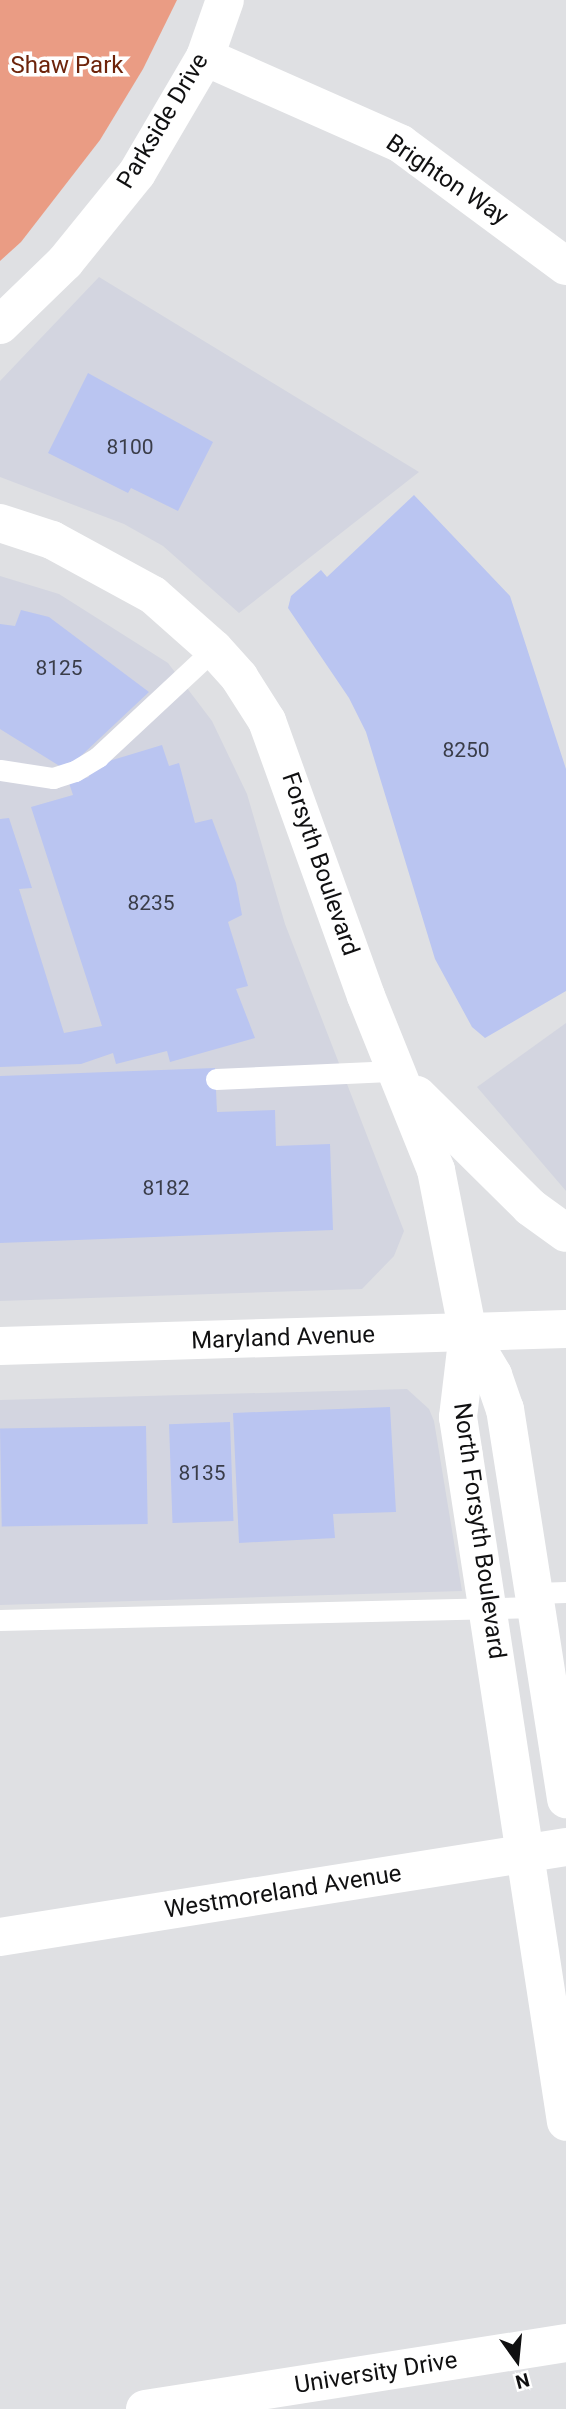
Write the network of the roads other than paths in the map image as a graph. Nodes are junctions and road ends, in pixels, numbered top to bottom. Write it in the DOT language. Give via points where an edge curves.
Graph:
graph roads {
  1 [pos="225,0"];
  2 [pos="205,57"];
  3 [pos="566,266"];
  4 [pos="0,325"];
  5 [pos="0,523"];
  6 [pos="214,649"];
  7 [pos="0,770"];
  8 [pos="395,1071"];
  9 [pos="216,1079"];
  10 [pos="566,1233"];
  11 [pos="566,1329"];
  12 [pos="468,1332"];
  13 [pos="0,1346"];
  14 [pos="545,1597"];
  15 [pos="490,1607"];
  16 [pos="0,1620"];
  17 [pos="566,1799"];
  18 [pos="566,1847"];
  19 [pos="526,1853"];
  20 [pos="0,1937"];
  21 [pos="566,2122"];
  22 [pos="566,2343"];
  23 [pos="145,2409"];
  1 -- 2 [label="street, Parkside Drive"];
  2 -- 3 [label="street, Brighton Way" via="401,145"];
  2 -- 4 [label="street, Parkside Drive" via="137,173 65,262"];
  5 -- 6 [label="street, Forsyth Boulevard" via="99,563 153,595"];
  6 -- 7 [label="lane" via="107,749 75,771 53,778"];
  6 -- 8 [label="street, Forsyth Boulevard" via="239,677 267,721"];
  8 -- 9 [label="lane"];
  8 -- 10 [label="street" via="474,1154"];
  8 -- 12 [label="street, Forsyth Boulevard" via="436,1170"];
  11 -- 12 [label="street, Maryland Avenue"];
  12 -- 13 [label="street, Maryland Avenue"];
  12 -- 14 [label="street, North Forsyth Boulevard" via="493,1375 505,1409"];
  12 -- 15 [label="street, North Forsyth Boulevard" via="458,1417"];
  14 -- 15 [label="lane"];
  14 -- 17 [label="street, North Forsyth Boulevard"];
  15 -- 16 [label="lane"];
  15 -- 19 [label="street, North Forsyth Boulevard"];
  18 -- 19 [label="street, Westmoreland Avenue"];
  19 -- 20 [label="street, Westmoreland Avenue"];
  19 -- 21 [label="street, North Forsyth Boulevard"];
  22 -- 23 [label="street, University Drive"];
}
